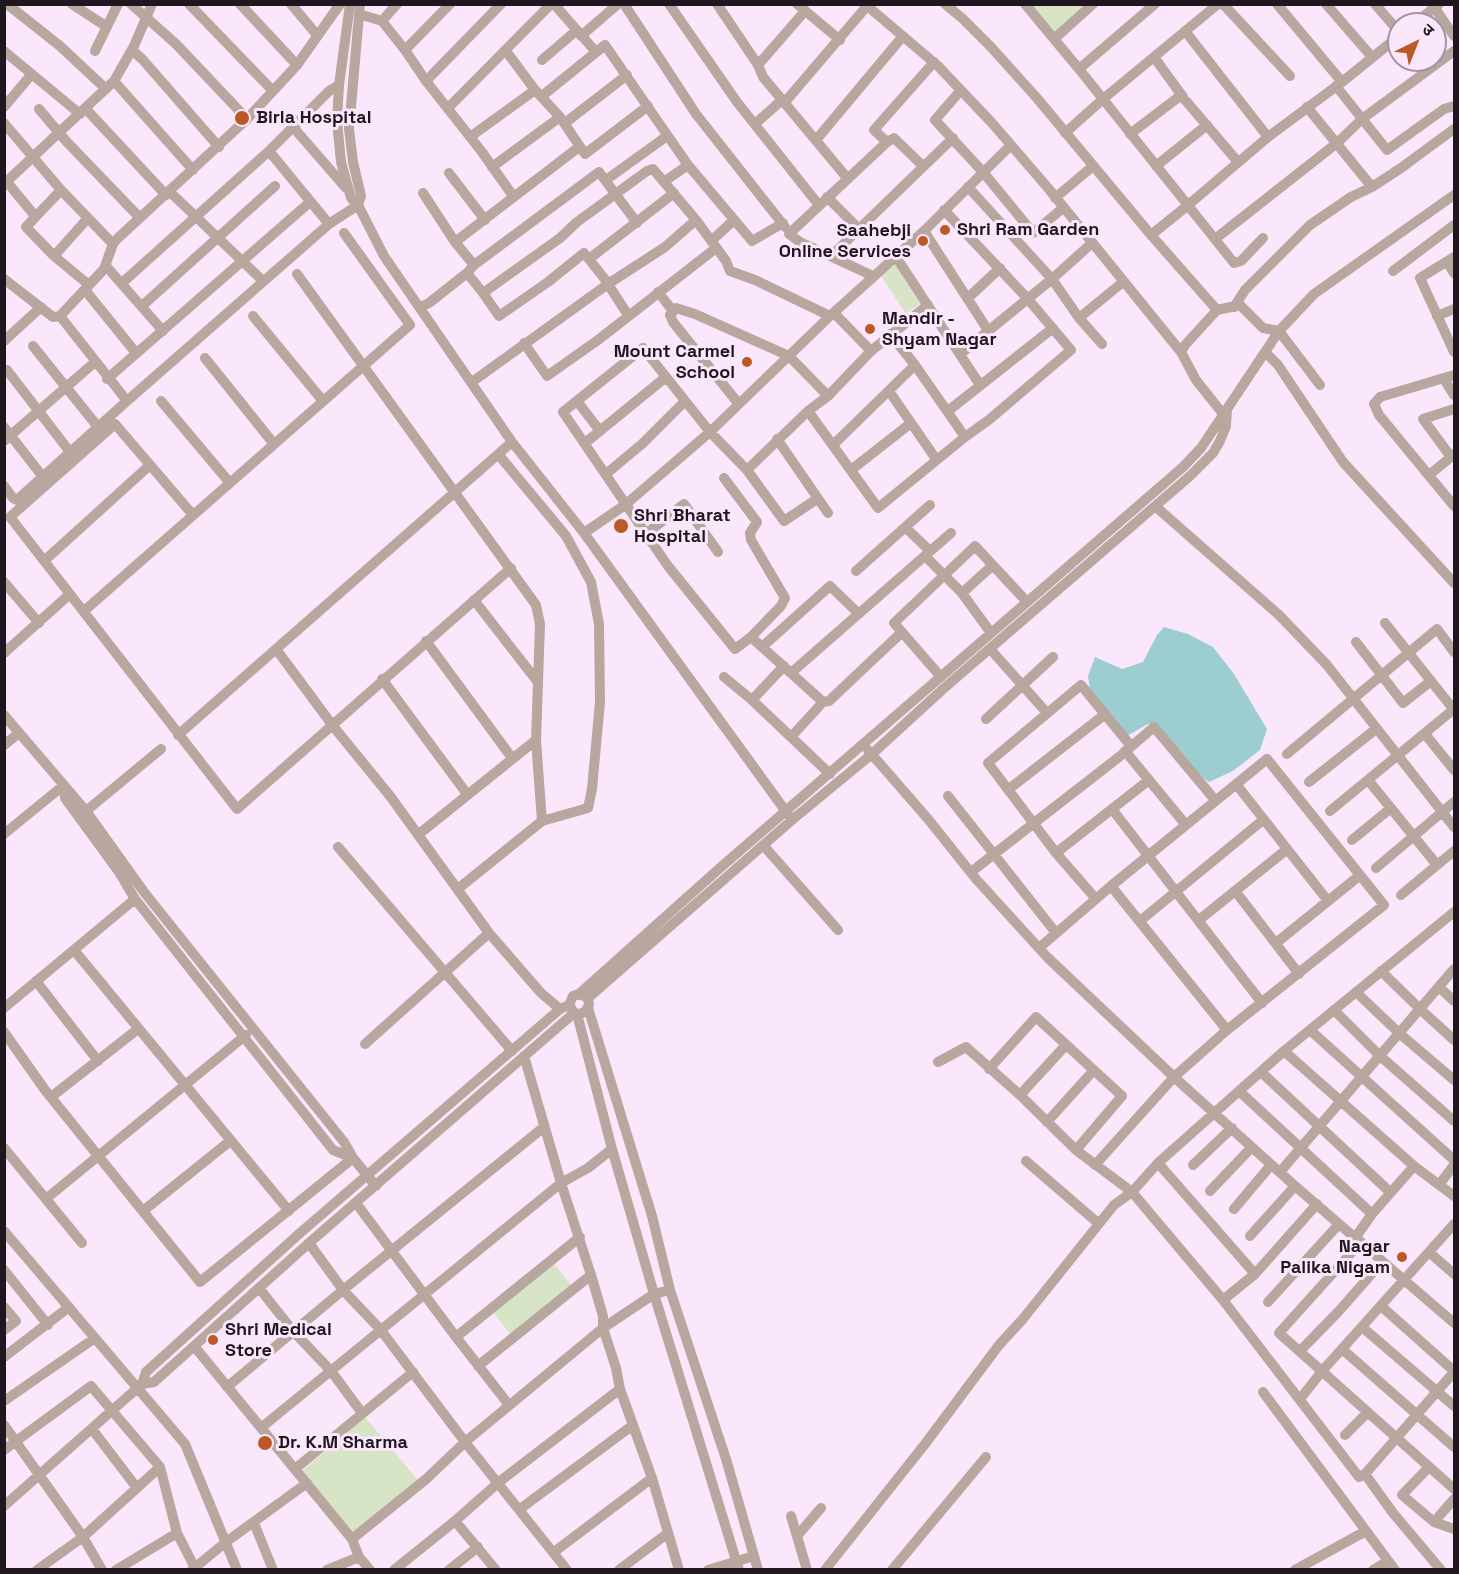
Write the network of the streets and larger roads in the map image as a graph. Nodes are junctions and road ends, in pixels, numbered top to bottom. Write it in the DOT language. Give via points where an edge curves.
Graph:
graph roads {
  1 [pos="7,4"];
  2 [pos="72,4"];
  3 [pos="118,4"];
  4 [pos="131,4"];
  5 [pos="152,4"];
  6 [pos="189,4"];
  7 [pos="240,4"];
  8 [pos="291,4"];
  9 [pos="340,4"];
  10 [pos="350,4"];
  11 [pos="397,4"];
  12 [pos="450,4"];
  13 [pos="501,4"];
  14 [pos="618,4"];
  15 [pos="624,4"];
  16 [pos="669,4"];
  17 [pos="945,4"];
  18 [pos="1025,4"];
  19 [pos="1093,4"];
  20 [pos="1155,4"];
  21 [pos="1221,4"];
  22 [pos="1277,4"];
  23 [pos="1326,4"];
  24 [pos="1375,4"];
  25 [pos="555,5"];
  26 [pos="718,5"];
  27 [pos="866,5"];
  28 [pos="1435,6"];
  29 [pos="801,8"];
  30 [pos="360,9"];
  31 [pos="146,17"];
  32 [pos="1387,19"];
  33 [pos="381,21"];
  34 [pos="107,27"];
  35 [pos="1185,31"];
  36 [pos="579,33"];
  37 [pos="317,35"];
  38 [pos="903,36"];
  39 [pos="1455,36"];
  40 [pos="1053,39"];
  41 [pos="840,40"];
  42 [pos="1387,44"];
  43 [pos="132,50"];
  44 [pos="405,50"];
  45 [pos="4,51"];
  46 [pos="95,51"];
  47 [pos="506,51"];
  48 [pos="1455,51"];
  49 [pos="596,52"];
  50 [pos="1154,57"];
  51 [pos="1372,57"];
  52 [pos="542,60"];
  53 [pos="934,62"];
  54 [pos="297,65"];
  55 [pos="758,65"];
  56 [pos="1079,69"];
  57 [pos="31,75"];
  58 [pos="627,75"];
  59 [pos="1290,76"];
  60 [pos="426,81"];
  61 [pos="1339,84"];
  62 [pos="110,85"];
  63 [pos="339,85"];
  64 [pos="961,90"];
  65 [pos="273,91"];
  66 [pos="539,93"];
  67 [pos="1183,97"];
  68 [pos="1102,99"];
  69 [pos="784,100"];
  70 [pos="648,106"];
  71 [pos="1455,106"];
  72 [pos="4,107"];
  73 [pos="1307,107"];
  74 [pos="448,108"];
  75 [pos="39,110"];
  76 [pos="83,111"];
  77 [pos="247,119"];
  78 [pos="1362,119"];
  79 [pos="562,120"];
  80 [pos="755,124"];
  81 [pos="1207,125"];
  82 [pos="293,127"];
  83 [pos="6,128"];
  84 [pos="1455,129"];
  85 [pos="60,132"];
  86 [pos="1065,133"];
  87 [pos="1130,134"];
  88 [pos="667,136"];
  89 [pos="470,137"];
  90 [pos="1268,137"];
  91 [pos="953,138"];
  92 [pos="816,140"];
  93 [pos="887,142"];
  94 [pos="1337,143"];
  95 [pos="1011,145"];
  96 [pos="219,147"];
  97 [pos="579,147"];
  98 [pos="268,151"];
  99 [pos="33,157"];
  100 [pos="1238,162"];
  101 [pos="688,165"];
  102 [pos="923,166"];
  103 [pos="1093,166"];
  104 [pos="1156,166"];
  105 [pos="492,167"];
  106 [pos="193,170"];
  107 [pos="983,172"];
  108 [pos="449,173"];
  109 [pos="848,179"];
  110 [pos="606,180"];
  111 [pos="665,181"];
  112 [pos="6,183"];
  113 [pos="274,186"];
  114 [pos="968,187"];
  115 [pos="1372,187"];
  116 [pos="62,190"];
  117 [pos="348,190"];
  118 [pos="168,193"];
  119 [pos="423,193"];
  120 [pos="674,193"];
  121 [pos="615,195"];
  122 [pos="1455,195"];
  123 [pos="513,196"];
  124 [pos="1055,198"];
  125 [pos="823,200"];
  126 [pos="310,202"];
  127 [pos="358,205"];
  128 [pos="1187,206"];
  129 [pos="1063,208"];
  130 [pos="944,210"];
  131 [pos="35,216"];
  132 [pos="195,217"];
  133 [pos="88,218"];
  134 [pos="140,218"];
  135 [pos="696,219"];
  136 [pos="485,220"];
  137 [pos="734,220"];
  138 [pos="637,222"];
  139 [pos="783,223"];
  140 [pos="329,224"];
  141 [pos="1455,225"];
  142 [pos="858,228"];
  143 [pos="924,231"];
  144 [pos="344,233"];
  145 [pos="789,234"];
  146 [pos="1151,235"];
  147 [pos="218,238"];
  148 [pos="1263,238"];
  149 [pos="1215,240"];
  150 [pos="455,242"];
  151 [pos="1092,243"];
  152 [pos="113,244"];
  153 [pos="714,245"];
  154 [pos="54,256"];
  155 [pos="831,256"];
  156 [pos="896,257"];
  157 [pos="589,259"];
  158 [pos="243,260"];
  159 [pos="1451,260"];
  160 [pos="106,266"];
  161 [pos="1000,268"];
  162 [pos="471,269"];
  163 [pos="1393,270"];
  164 [pos="1455,273"];
  165 [pos="297,274"];
  166 [pos="873,276"];
  167 [pos="4,279"];
  168 [pos="1052,279"];
  169 [pos="263,282"];
  170 [pos="1123,282"];
  171 [pos="122,283"];
  172 [pos="608,284"];
  173 [pos="87,287"];
  174 [pos="658,292"];
  175 [pos="483,293"];
  176 [pos="968,298"];
  177 [pos="1027,298"];
  178 [pos="928,305"];
  179 [pos="142,306"];
  180 [pos="41,307"];
  181 [pos="420,307"];
  182 [pos="1234,307"];
  183 [pos="1455,309"];
  184 [pos="1217,310"];
  185 [pos="673,311"];
  186 [pos="832,314"];
  187 [pos="628,315"];
  188 [pos="60,316"];
  189 [pos="253,316"];
  190 [pos="1437,316"];
  191 [pos="1079,318"];
  192 [pos="1053,328"];
  193 [pos="163,331"];
  194 [pos="1279,331"];
  195 [pos="989,332"];
  196 [pos="890,334"];
  197 [pos="4,341"];
  198 [pos="524,343"];
  199 [pos="1102,344"];
  200 [pos="33,346"];
  201 [pos="871,351"];
  202 [pos="1181,352"];
  203 [pos="1455,352"];
  204 [pos="136,353"];
  205 [pos="1266,353"];
  206 [pos="960,354"];
  207 [pos="789,356"];
  208 [pos="205,358"];
  209 [pos="95,362"];
  210 [pos="364,365"];
  211 [pos="915,365"];
  212 [pos="7,369"];
  213 [pos="666,377"];
  214 [pos="1449,377"];
  215 [pos="107,379"];
  216 [pos="472,382"];
  217 [pos="980,385"];
  218 [pos="1320,385"];
  219 [pos="67,387"];
  220 [pos="889,391"];
  221 [pos="1455,395"];
  222 [pos="828,396"];
  223 [pos="127,401"];
  224 [pos="161,401"];
  225 [pos="323,401"];
  226 [pos="577,401"];
  227 [pos="685,401"];
  228 [pos="738,403"];
  229 [pos="1455,409"];
  230 [pos="37,411"];
  231 [pos="808,411"];
  232 [pos="948,411"];
  233 [pos="1225,412"];
  234 [pos="911,423"];
  235 [pos="98,427"];
  236 [pos="600,431"];
  237 [pos="710,432"];
  238 [pos="7,434"];
  239 [pos="965,437"];
  240 [pos="777,439"];
  241 [pos="512,442"];
  242 [pos="585,443"];
  243 [pos="274,444"];
  244 [pos="833,445"];
  245 [pos="70,452"];
  246 [pos="498,454"];
  247 [pos="1453,455"];
  248 [pos="1191,458"];
  249 [pos="936,459"];
  250 [pos="150,465"];
  251 [pos="1200,466"];
  252 [pos="747,470"];
  253 [pos="851,470"];
  254 [pos="606,474"];
  255 [pos="1429,475"];
  256 [pos="44,477"];
  257 [pos="724,478"];
  258 [pos="230,483"];
  259 [pos="4,486"];
  260 [pos="454,492"];
  261 [pos="817,499"];
  262 [pos="625,505"];
  263 [pos="930,505"];
  264 [pos="1155,506"];
  265 [pos="1455,506"];
  266 [pos="828,513"];
  267 [pos="193,515"];
  268 [pos="906,528"];
  269 [pos="584,533"];
  270 [pos="951,533"];
  271 [pos="646,534"];
  272 [pos="718,552"];
  273 [pos="928,554"];
  274 [pos="44,561"];
  275 [pos="993,565"];
  276 [pos="511,568"];
  277 [pos="855,571"];
  278 [pos="944,574"];
  279 [pos="4,582"];
  280 [pos="1455,583"];
  281 [pos="962,593"];
  282 [pos="70,594"];
  283 [pos="474,600"];
  284 [pos="1027,602"];
  285 [pos="84,611"];
  286 [pos="858,613"];
  287 [pos="39,623"];
  288 [pos="1385,623"];
  289 [pos="901,633"];
  290 [pos="991,633"];
  291 [pos="751,636"];
  292 [pos="426,641"];
  293 [pos="1356,642"];
  294 [pos="762,647"];
  295 [pos="276,649"];
  296 [pos="991,650"];
  297 [pos="1408,652"];
  298 [pos="1455,652"];
  299 [pos="4,653"];
  300 [pos="1053,657"];
  301 [pos="787,669"];
  302 [pos="1382,674"];
  303 [pos="724,677"];
  304 [pos="941,677"];
  305 [pos="382,679"];
  306 [pos="537,681"];
  307 [pos="1431,681"];
  308 [pos="1023,685"];
  309 [pos="1352,699"];
  310 [pos="752,700"];
  311 [pos="824,702"];
  312 [pos="1454,710"];
  313 [pos="1047,713"];
  314 [pos="4,715"];
  315 [pos="1104,715"];
  316 [pos="986,719"];
  317 [pos="333,726"];
  318 [pos="1376,729"];
  319 [pos="19,733"];
  320 [pos="1425,734"];
  321 [pos="178,735"];
  322 [pos="791,737"];
  323 [pos="536,740"];
  324 [pos="4,745"];
  325 [pos="863,745"];
  326 [pos="161,749"];
  327 [pos="1128,749"];
  328 [pos="872,754"];
  329 [pos="1287,754"];
  330 [pos="1398,756"];
  331 [pos="512,758"];
  332 [pos="1452,763"];
  333 [pos="830,774"];
  334 [pos="1149,780"];
  335 [pos="1368,780"];
  336 [pos="1309,782"];
  337 [pos="1236,784"];
  338 [pos="64,785"];
  339 [pos="1009,789"];
  340 [pos="467,794"];
  341 [pos="948,796"];
  342 [pos="1215,800"];
  343 [pos="1455,802"];
  344 [pos="1391,808"];
  345 [pos="1112,809"];
  346 [pos="86,811"];
  347 [pos="1330,811"];
  348 [pos="1443,812"];
  349 [pos="789,816"];
  350 [pos="1263,820"];
  351 [pos="542,821"];
  352 [pos="1033,822"];
  353 [pos="1186,825"];
  354 [pos="1455,827"];
  355 [pos="4,834"];
  356 [pos="419,834"];
  357 [pos="1414,835"];
  358 [pos="1352,840"];
  359 [pos="763,845"];
  360 [pos="338,847"];
  361 [pos="1286,850"];
  362 [pos="1455,851"];
  363 [pos="1056,853"];
  364 [pos="994,854"];
  365 [pos="1149,856"];
  366 [pos="1437,865"];
  367 [pos="1376,868"];
  368 [pos="971,872"];
  369 [pos="1359,876"];
  370 [pos="1111,885"];
  371 [pos="459,888"];
  372 [pos="1177,891"];
  373 [pos="1236,891"];
  374 [pos="1401,895"];
  375 [pos="135,899"];
  376 [pos="1096,899"];
  377 [pos="1328,901"];
  378 [pos="1455,912"];
  379 [pos="1200,920"];
  380 [pos="1140,921"];
  381 [pos="838,930"];
  382 [pos="489,933"];
  383 [pos="1056,933"];
  384 [pos="1276,943"];
  385 [pos="1039,948"];
  386 [pos="74,950"];
  387 [pos="1455,969"];
  388 [pos="445,971"];
  389 [pos="1381,971"];
  390 [pos="1299,974"];
  391 [pos="36,981"];
  392 [pos="1439,987"];
  393 [pos="1356,992"];
  394 [pos="585,1000"];
  395 [pos="1455,1001"];
  396 [pos="1262,1002"];
  397 [pos="4,1008"];
  398 [pos="1420,1009"];
  399 [pos="570,1010"];
  400 [pos="1334,1010"];
  401 [pos="253,1028"];
  402 [pos="138,1029"];
  403 [pos="1227,1030"];
  404 [pos="1310,1030"];
  405 [pos="4,1032"];
  406 [pos="1399,1033"];
  407 [pos="243,1038"];
  408 [pos="1455,1040"];
  409 [pos="365,1044"];
  410 [pos="1066,1045"];
  411 [pos="512,1051"];
  412 [pos="1284,1051"];
  413 [pos="1379,1055"];
  414 [pos="524,1056"];
  415 [pos="98,1060"];
  416 [pos="938,1062"];
  417 [pos="989,1069"];
  418 [pos="1093,1071"];
  419 [pos="1261,1072"];
  420 [pos="1174,1077"];
  421 [pos="1361,1077"];
  422 [pos="1455,1080"];
  423 [pos="184,1085"];
  424 [pos="1239,1091"];
  425 [pos="1020,1095"];
  426 [pos="51,1098"];
  427 [pos="1341,1101"];
  428 [pos="1216,1113"];
  429 [pos="1455,1121"];
  430 [pos="1047,1122"];
  431 [pos="1317,1126"];
  432 [pos="544,1127"];
  433 [pos="1232,1128"];
  434 [pos="230,1141"];
  435 [pos="1252,1147"];
  436 [pos="4,1148"];
  437 [pos="612,1149"];
  438 [pos="1300,1149"];
  439 [pos="1076,1150"];
  440 [pos="98,1155"];
  441 [pos="353,1158"];
  442 [pos="1455,1160"];
  443 [pos="1026,1161"];
  444 [pos="1158,1163"];
  445 [pos="1095,1165"];
  446 [pos="1193,1165"];
  447 [pos="1455,1165"];
  448 [pos="1414,1166"];
  449 [pos="1276,1168"];
  450 [pos="367,1176"];
  451 [pos="561,1183"];
  452 [pos="1439,1185"];
  453 [pos="376,1186"];
  454 [pos="1295,1186"];
  455 [pos="1210,1191"];
  456 [pos="1132,1192"];
  457 [pos="1390,1192"];
  458 [pos="1455,1196"];
  459 [pos="47,1198"];
  460 [pos="356,1203"];
  461 [pos="1317,1204"];
  462 [pos="1234,1209"];
  463 [pos="143,1211"];
  464 [pos="289,1211"];
  465 [pos="1372,1214"];
  466 [pos="1098,1223"];
  467 [pos="1339,1224"];
  468 [pos="1453,1228"];
  469 [pos="4,1231"];
  470 [pos="1250,1236"];
  471 [pos="580,1237"];
  472 [pos="1358,1240"];
  473 [pos="82,1243"];
  474 [pos="309,1243"];
  475 [pos="9,1244"];
  476 [pos="391,1250"];
  477 [pos="1430,1253"];
  478 [pos="1382,1262"];
  479 [pos="4,1270"];
  480 [pos="1255,1274"];
  481 [pos="591,1275"];
  482 [pos="1455,1275"];
  483 [pos="1404,1280"];
  484 [pos="259,1288"];
  485 [pos="343,1290"];
  486 [pos="670,1290"];
  487 [pos="424,1294"];
  488 [pos="654,1294"];
  489 [pos="1223,1300"];
  490 [pos="1268,1302"];
  491 [pos="1381,1306"];
  492 [pos="4,1307"];
  493 [pos="69,1307"];
  494 [pos="1455,1323"];
  495 [pos="48,1325"];
  496 [pos="1362,1327"];
  497 [pos="603,1328"];
  498 [pos="380,1329"];
  499 [pos="4,1330"];
  500 [pos="293,1331"];
  501 [pos="456,1337"];
  502 [pos="95,1338"];
  503 [pos="194,1346"];
  504 [pos="1342,1349"];
  505 [pos="1300,1351"];
  506 [pos="4,1357"];
  507 [pos="478,1366"];
  508 [pos="1323,1370"];
  509 [pos="331,1371"];
  510 [pos="413,1372"];
  511 [pos="1455,1372"];
  512 [pos="140,1386"];
  513 [pos="227,1387"];
  514 [pos="620,1389"];
  515 [pos="1438,1391"];
  516 [pos="1263,1392"];
  517 [pos="1300,1399"];
  518 [pos="4,1401"];
  519 [pos="509,1405"];
  520 [pos="1455,1406"];
  521 [pos="113,1412"];
  522 [pos="362,1413"];
  523 [pos="1368,1413"];
  524 [pos="1417,1415"];
  525 [pos="4,1425"];
  526 [pos="633,1425"];
  527 [pos="262,1427"];
  528 [pos="92,1429"];
  529 [pos="1345,1436"];
  530 [pos="1396,1438"];
  531 [pos="16,1442"];
  532 [pos="465,1442"];
  533 [pos="1455,1447"];
  534 [pos="4,1450"];
  535 [pos="986,1457"];
  536 [pos="160,1467"];
  537 [pos="1429,1467"];
  538 [pos="296,1468"];
  539 [pos="1365,1473"];
  540 [pos="41,1474"];
  541 [pos="652,1478"];
  542 [pos="499,1482"];
  543 [pos="307,1483"];
  544 [pos="137,1488"];
  545 [pos="1455,1489"];
  546 [pos="1455,1499"];
  547 [pos="4,1506"];
  548 [pos="821,1508"];
  549 [pos="520,1509"];
  550 [pos="791,1516"];
  551 [pos="455,1521"];
  552 [pos="1434,1522"];
  553 [pos="254,1523"];
  554 [pos="1455,1529"];
  555 [pos="1366,1531"];
  556 [pos="177,1533"];
  557 [pos="668,1533"];
  558 [pos="797,1536"];
  559 [pos="83,1537"];
  560 [pos="352,1539"];
  561 [pos="226,1542"];
  562 [pos="478,1546"];
  563 [pos="554,1552"];
  564 [pos="754,1556"];
  565 [pos="359,1557"];
  566 [pos="1391,1565"];
  567 [pos="738,1566"];
  568 [pos="37,1569"];
  569 [pos="102,1569"];
  570 [pos="116,1569"];
  571 [pos="194,1569"];
  572 [pos="237,1569"];
  573 [pos="273,1569"];
  574 [pos="327,1569"];
  575 [pos="370,1569"];
  576 [pos="394,1569"];
  577 [pos="449,1569"];
  578 [pos="496,1569"];
  579 [pos="567,1569"];
  580 [pos="619,1569"];
  581 [pos="679,1569"];
  582 [pos="708,1569"];
  583 [pos="758,1569"];
  584 [pos="807,1569"];
  585 [pos="826,1569"];
  586 [pos="892,1569"];
  587 [pos="1295,1569"];
  588 [pos="1373,1569"];
  589 [pos="1442,1569"];
  1 -- 62 [label="street"];
  2 -- 34 [label="street"];
  3 -- 34 [label="street"];
  4 -- 31 [label="street"];
  5 -- 31 [label="street"];
  6 -- 65 [label="street"];
  7 -- 54 [label="street"];
  8 -- 37 [label="street"];
  9 -- 37 [label="street"];
  10 -- 63 [label="street"];
  11 -- 33 [label="street"];
  12 -- 44 [label="street"];
  13 -- 60 [label="street"];
  14 -- 36 [label="street"];
  15 -- 139 [label="street" via="696,114"];
  16 -- 80 [label="street"];
  17 -- 86 [label="street" via="991,47"];
  18 -- 40 [label="street"];
  19 -- 40 [label="street"];
  20 -- 56 [label="street"];
  21 -- 35 [label="street"];
  21 -- 59 [label="street"];
  22 -- 61 [label="street"];
  23 -- 51 [label="street"];
  24 -- 32 [label="street"];
  25 -- 36 [label="street"];
  25 -- 47 [label="street"];
  26 -- 55 [label="street"];
  27 -- 38 [label="street"];
  27 -- 41 [label="street"];
  28 -- 39 [label="street"];
  29 -- 41 [label="street"];
  29 -- 55 [label="street"];
  30 -- 33 [label="street"];
  30 -- 127 [label="street" via="349,129 361,196"];
  31 -- 43 [label="street"];
  31 -- 77 [label="street"];
  33 -- 44 [label="street"];
  34 -- 46 [label="street"];
  35 -- 50 [label="street"];
  35 -- 90 [label="street"];
  36 -- 49 [label="street"];
  36 -- 52 [label="street"];
  37 -- 54 [label="street"];
  38 -- 53 [label="street"];
  38 -- 92 [label="street"];
  40 -- 56 [label="street"];
  41 -- 69 [label="street"];
  42 -- 51 [label="street"];
  43 -- 62 [label="street"];
  43 -- 96 [label="street"];
  44 -- 60 [label="street"];
  45 -- 57 [label="street"];
  47 -- 66 [label="street"];
  47 -- 74 [label="street"];
  48 -- 78 [label="street"];
  49 -- 58 [label="street" via="606,45"];
  49 -- 66 [label="street" via="566,79"];
  50 -- 67 [label="street"];
  50 -- 68 [label="street"];
  51 -- 61 [label="street"];
  53 -- 64 [label="street"];
  53 -- 93 [label="street" via="874,130"];
  54 -- 65 [label="street"];
  55 -- 69 [label="street"];
  56 -- 68 [label="street"];
  57 -- 72 [label="street"];
  57 -- 76 [label="street"];
  58 -- 70 [label="street"];
  58 -- 79 [label="street"];
  60 -- 74 [label="street"];
  61 -- 73 [label="street"];
  61 -- 78 [label="street"];
  62 -- 76 [label="street"];
  62 -- 106 [label="street"];
  63 -- 82 [label="street"];
  63 -- 117 [label="street" via="339,141"];
  64 -- 91 [label="street" via="935,120"];
  64 -- 95 [label="street"];
  65 -- 77 [label="street"];
  66 -- 79 [label="street"];
  66 -- 89 [label="street"];
  67 -- 81 [label="street"];
  67 -- 87 [label="street" via="1177,97"];
  68 -- 86 [label="street"];
  68 -- 87 [label="street"];
  69 -- 80 [label="street"];
  69 -- 92 [label="street"];
  70 -- 88 [label="street"];
  70 -- 97 [label="street" via="585,154"];
  71 -- 78 [label="street" via="1444,109 1387,150"];
  73 -- 90 [label="street"];
  73 -- 94 [label="street"];
  74 -- 89 [label="street"];
  75 -- 85 [label="street"];
  76 -- 85 [label="street"];
  76 -- 118 [label="street"];
  77 -- 96 [label="street"];
  78 -- 94 [label="street"];
  79 -- 97 [label="street"];
  79 -- 105 [label="street"];
  80 -- 125 [label="street"];
  81 -- 100 [label="street"];
  81 -- 104 [label="street"];
  82 -- 98 [label="street"];
  82 -- 117 [label="street"];
  83 -- 99 [label="street"];
  84 -- 115 [label="street"];
  85 -- 99 [label="street"];
  85 -- 134 [label="street"];
  86 -- 103 [label="street"];
  87 -- 104 [label="street"];
  88 -- 101 [label="street"];
  88 -- 110 [label="street"];
  89 -- 105 [label="street"];
  90 -- 100 [label="street"];
  91 -- 102 [label="street"];
  91 -- 107 [label="street"];
  92 -- 109 [label="street"];
  93 -- 102 [label="street" via="894,138"];
  93 -- 109 [label="street"];
  94 -- 115 [label="street"];
  94 -- 149 [label="street"];
  95 -- 107 [label="street"];
  95 -- 124 [label="street"];
  96 -- 106 [label="street"];
  97 -- 123 [label="street"];
  98 -- 126 [label="street"];
  98 -- 132 [label="street"];
  99 -- 112 [label="street"];
  99 -- 116 [label="street"];
  100 -- 128 [label="street"];
  101 -- 111 [label="street"];
  101 -- 137 [label="street"];
  102 -- 142 [label="street"];
  103 -- 124 [label="street"];
  103 -- 146 [label="street"];
  104 -- 128 [label="street"];
  105 -- 123 [label="street"];
  106 -- 118 [label="street"];
  107 -- 114 [label="street"];
  107 -- 129 [label="street" via="1033,233"];
  108 -- 136 [label="street"];
  109 -- 125 [label="street"];
  110 -- 121 [label="street"];
  110 -- 162 [label="street" via="599,172"];
  111 -- 120 [label="street"];
  111 -- 121 [label="street" via="653,169"];
  112 -- 131 [label="street"];
  113 -- 147 [label="street"];
  114 -- 130 [label="street"];
  114 -- 168 [label="street"];
  115 -- 182 [label="street" via="1310,225 1245,290"];
  116 -- 131 [label="street"];
  116 -- 133 [label="street"];
  117 -- 127 [label="street"];
  118 -- 132 [label="street"];
  118 -- 134 [label="street"];
  119 -- 150 [label="street"];
  120 -- 135 [label="street"];
  120 -- 138 [label="street"];
  121 -- 138 [label="street"];
  121 -- 175 [label="street"];
  122 -- 194 [label="street" via="1314,294"];
  123 -- 136 [label="street"];
  124 -- 129 [label="street"];
  125 -- 142 [label="street"];
  125 -- 145 [label="street"];
  126 -- 140 [label="street"];
  126 -- 158 [label="street"];
  127 -- 140 [label="street"];
  127 -- 181 [label="street" via="384,256"];
  128 -- 146 [label="street"];
  128 -- 149 [label="street"];
  129 -- 151 [label="street"];
  130 -- 143 [label="street"];
  130 -- 161 [label="street"];
  131 -- 154 [label="street" via="26,227"];
  132 -- 147 [label="street"];
  132 -- 171 [label="street"];
  133 -- 152 [label="street"];
  133 -- 154 [label="street"];
  134 -- 152 [label="street"];
  135 -- 153 [label="street"];
  135 -- 172 [label="street" via="665,247"];
  136 -- 150 [label="street"];
  137 -- 139 [label="street" via="752,241"];
  137 -- 153 [label="street"];
  138 -- 157 [label="street"];
  139 -- 145 [label="street"];
  140 -- 169 [label="street"];
  141 -- 163 [label="street"];
  142 -- 155 [label="street"];
  143 -- 156 [label="street"];
  143 -- 176 [label="street"];
  144 -- 210 [label="street" via="410,324"];
  145 -- 155 [label="street"];
  146 -- 184 [label="street"];
  147 -- 158 [label="street"];
  147 -- 179 [label="street"];
  148 -- 149 [label="street" via="1236,264"];
  150 -- 162 [label="street"];
  151 -- 168 [label="street"];
  151 -- 170 [label="street"];
  152 -- 160 [label="street"];
  153 -- 174 [label="street"];
  153 -- 186 [label="street" via="730,271"];
  154 -- 173 [label="street"];
  155 -- 166 [label="street"];
  156 -- 166 [label="street"];
  156 -- 178 [label="street"];
  157 -- 172 [label="street"];
  157 -- 175 [label="street" via="584,253 499,316"];
  158 -- 169 [label="street"];
  158 -- 193 [label="street"];
  159 -- 164 [label="street"];
  159 -- 190 [label="street" via="1420,278"];
  160 -- 171 [label="street"];
  160 -- 173 [label="street"];
  161 -- 176 [label="street"];
  161 -- 177 [label="street"];
  162 -- 175 [label="street"];
  162 -- 181 [label="street"];
  165 -- 210 [label="street"];
  166 -- 186 [label="street"];
  167 -- 180 [label="street"];
  168 -- 177 [label="street"];
  168 -- 191 [label="street"];
  169 -- 223 [label="street"];
  170 -- 191 [label="street"];
  170 -- 202 [label="street"];
  171 -- 179 [label="street"];
  172 -- 187 [label="street"];
  172 -- 198 [label="street"];
  173 -- 188 [label="street"];
  173 -- 204 [label="street"];
  174 -- 185 [label="street"];
  174 -- 187 [label="street"];
  176 -- 195 [label="street"];
  177 -- 192 [label="street"];
  177 -- 195 [label="street"];
  178 -- 196 [label="street"];
  178 -- 206 [label="street"];
  179 -- 193 [label="street"];
  180 -- 188 [label="street" via="53,317"];
  180 -- 197 [label="street"];
  181 -- 216 [label="street"];
  182 -- 184 [label="street"];
  182 -- 194 [label="street" via="1240,306 1263,328"];
  183 -- 190 [label="street"];
  184 -- 202 [label="street"];
  185 -- 207 [label="street" via="676,308 695,314"];
  185 -- 228 [label="street" via="673,322"];
  186 -- 201 [label="street"];
  186 -- 207 [label="street"];
  187 -- 198 [label="street" via="547,376"];
  188 -- 209 [label="street"];
  189 -- 225 [label="street"];
  190 -- 203 [label="street"];
  191 -- 199 [label="street"];
  192 -- 217 [label="street"];
  192 -- 239 [label="street" via="1071,350"];
  193 -- 204 [label="street"];
  194 -- 205 [label="street"];
  194 -- 218 [label="street"];
  195 -- 206 [label="street"];
  196 -- 201 [label="street"];
  196 -- 211 [label="street"];
  198 -- 216 [label="street"];
  200 -- 219 [label="street"];
  201 -- 222 [label="street"];
  202 -- 233 [label="street" via="1196,380"];
  204 -- 215 [label="street"];
  205 -- 233 [label="street"];
  205 -- 280 [label="street" via="1343,462"];
  206 -- 217 [label="street"];
  207 -- 222 [label="street"];
  207 -- 228 [label="street"];
  208 -- 243 [label="street"];
  209 -- 215 [label="street"];
  209 -- 219 [label="street"];
  210 -- 225 [label="street"];
  210 -- 260 [label="street"];
  211 -- 220 [label="street"];
  211 -- 232 [label="street"];
  212 -- 230 [label="street"];
  213 -- 226 [label="street" via="643,348"];
  213 -- 227 [label="street"];
  213 -- 236 [label="street"];
  214 -- 221 [label="street"];
  214 -- 255 [label="street" via="1380,398 1374,404 1378,415"];
  215 -- 223 [label="street"];
  216 -- 241 [label="street"];
  217 -- 232 [label="street"];
  219 -- 230 [label="street"];
  219 -- 235 [label="street"];
  220 -- 234 [label="street"];
  220 -- 244 [label="street"];
  222 -- 231 [label="street"];
  223 -- 235 [label="street"];
  224 -- 258 [label="street"];
  225 -- 243 [label="street"];
  226 -- 236 [label="street"];
  226 -- 242 [label="street" via="563,412"];
  227 -- 237 [label="street"];
  227 -- 254 [label="street"];
  228 -- 237 [label="street"];
  229 -- 247 [label="street" via="1423,419"];
  230 -- 238 [label="street"];
  230 -- 245 [label="street"];
  231 -- 240 [label="street"];
  231 -- 244 [label="street"];
  232 -- 239 [label="street"];
  233 -- 248 [label="street"];
  233 -- 251 [label="street" via="1226,426 1220,441"];
  234 -- 249 [label="street"];
  234 -- 253 [label="street"];
  235 -- 245 [label="street"];
  236 -- 242 [label="street"];
  237 -- 252 [label="street"];
  237 -- 262 [label="street"];
  238 -- 256 [label="street"];
  239 -- 249 [label="street"];
  240 -- 252 [label="street"];
  240 -- 261 [label="street"];
  241 -- 246 [label="street"];
  241 -- 269 [label="street"];
  242 -- 254 [label="street"];
  243 -- 258 [label="street"];
  244 -- 253 [label="street"];
  245 -- 256 [label="street"];
  246 -- 260 [label="street"];
  246 -- 351 [label="street" via="566,536 591,582 599,624 600,702 588,808"];
  247 -- 255 [label="street"];
  248 -- 251 [label="street"];
  248 -- 284 [label="street"];
  249 -- 253 [label="street" via="878,508"];
  250 -- 267 [label="street"];
  250 -- 274 [label="street"];
  250 -- 274 [label="street" via="115,424 10,518"];
  251 -- 264 [label="street"];
  252 -- 261 [label="street" via="784,521"];
  254 -- 262 [label="street"];
  255 -- 265 [label="street"];
  256 -- 259 [label="street" via="17,500"];
  257 -- 291 [label="street" via="757,522 750,533 751,540 785,598"];
  258 -- 267 [label="street"];
  260 -- 276 [label="street"];
  260 -- 295 [label="street"];
  261 -- 266 [label="street"];
  262 -- 269 [label="street"];
  262 -- 271 [label="street"];
  263 -- 268 [label="street"];
  264 -- 296 [label="street"];
  264 -- 309 [label="street" via="1279,615 1327,665"];
  267 -- 285 [label="street"];
  268 -- 273 [label="street"];
  268 -- 277 [label="street"];
  269 -- 349 [label="street"];
  270 -- 273 [label="street"];
  271 -- 272 [label="street" via="684,504"];
  271 -- 291 [label="street" via="735,649"];
  273 -- 278 [label="street"];
  273 -- 286 [label="street"];
  274 -- 282 [label="street"];
  275 -- 278 [label="street" via="975,546"];
  275 -- 281 [label="street"];
  275 -- 284 [label="street"];
  276 -- 283 [label="street"];
  276 -- 306 [label="street" via="536,605 540,624"];
  278 -- 281 [label="street"];
  278 -- 289 [label="street" via="895,620"];
  279 -- 287 [label="street"];
  281 -- 290 [label="street"];
  282 -- 285 [label="street"];
  282 -- 287 [label="street"];
  283 -- 292 [label="street"];
  283 -- 306 [label="street"];
  284 -- 290 [label="street"];
  285 -- 321 [label="street"];
  286 -- 294 [label="street" via="830,586"];
  286 -- 301 [label="street"];
  287 -- 299 [label="street"];
  288 -- 297 [label="street"];
  289 -- 304 [label="street"];
  289 -- 311 [label="street"];
  290 -- 304 [label="street"];
  291 -- 294 [label="street"];
  292 -- 305 [label="street"];
  292 -- 331 [label="street"];
  293 -- 302 [label="street"];
  294 -- 301 [label="street"];
  295 -- 317 [label="street"];
  295 -- 321 [label="street"];
  296 -- 308 [label="street"];
  296 -- 328 [label="street"];
  297 -- 298 [label="street" via="1437,630"];
  297 -- 302 [label="street"];
  297 -- 307 [label="street"];
  300 -- 308 [label="street"];
  301 -- 310 [label="street"];
  301 -- 311 [label="street"];
  302 -- 307 [label="street" via="1403,703"];
  302 -- 309 [label="street"];
  303 -- 310 [label="street"];
  304 -- 325 [label="street"];
  305 -- 317 [label="street"];
  305 -- 340 [label="street"];
  306 -- 323 [label="street"];
  307 -- 312 [label="street"];
  308 -- 313 [label="street"];
  308 -- 316 [label="street"];
  309 -- 318 [label="street"];
  309 -- 329 [label="street"];
  310 -- 322 [label="street"];
  311 -- 322 [label="street"];
  312 -- 320 [label="street"];
  313 -- 315 [label="street" via="1081,685"];
  313 -- 339 [label="street" via="988,763"];
  314 -- 319 [label="street"];
  315 -- 327 [label="street"];
  315 -- 339 [label="street"];
  317 -- 321 [label="street" via="237,809"];
  317 -- 356 [label="street"];
  318 -- 330 [label="street"];
  318 -- 336 [label="street"];
  319 -- 324 [label="street"];
  319 -- 338 [label="street"];
  320 -- 330 [label="street"];
  320 -- 332 [label="street"];
  322 -- 333 [label="street"];
  323 -- 331 [label="street"];
  323 -- 351 [label="street"];
  325 -- 328 [label="street"];
  325 -- 333 [label="street"];
  326 -- 346 [label="street"];
  327 -- 334 [label="street"];
  327 -- 342 [label="street" via="1154,727"];
  327 -- 352 [label="street"];
  328 -- 349 [label="street"];
  328 -- 368 [label="street"];
  330 -- 335 [label="street"];
  330 -- 348 [label="street"];
  331 -- 340 [label="street"];
  333 -- 349 [label="street"];
  334 -- 345 [label="street"];
  334 -- 353 [label="street"];
  335 -- 344 [label="street"];
  335 -- 347 [label="street"];
  337 -- 342 [label="street"];
  337 -- 350 [label="street"];
  337 -- 369 [label="street" via="1267,759"];
  338 -- 346 [label="street"];
  338 -- 355 [label="street"];
  338 -- 375 [label="street" via="65,798"];
  339 -- 352 [label="street"];
  340 -- 356 [label="street"];
  341 -- 364 [label="street"];
  342 -- 353 [label="street"];
  343 -- 348 [label="street"];
  344 -- 357 [label="street"];
  344 -- 358 [label="street"];
  345 -- 363 [label="street"];
  345 -- 365 [label="street"];
  346 -- 401 [label="street" via="144,892"];
  348 -- 354 [label="street"];
  348 -- 357 [label="street"];
  349 -- 359 [label="street"];
  349 -- 394 [label="street"];
  350 -- 361 [label="street"];
  350 -- 372 [label="street"];
  351 -- 371 [label="street"];
  352 -- 363 [label="street"];
  352 -- 364 [label="street"];
  353 -- 365 [label="street"];
  356 -- 371 [label="street"];
  357 -- 366 [label="street"];
  357 -- 367 [label="street"];
  359 -- 381 [label="street"];
  359 -- 394 [label="street"];
  360 -- 388 [label="street"];
  361 -- 373 [label="street"];
  361 -- 377 [label="street"];
  362 -- 366 [label="street"];
  363 -- 376 [label="street"];
  364 -- 368 [label="street"];
  364 -- 383 [label="street"];
  365 -- 370 [label="street"];
  365 -- 372 [label="street"];
  366 -- 374 [label="street"];
  368 -- 385 [label="street"];
  369 -- 377 [label="street"];
  369 -- 390 [label="street" via="1384,905"];
  370 -- 376 [label="street"];
  370 -- 380 [label="street"];
  371 -- 382 [label="street"];
  372 -- 379 [label="street"];
  372 -- 380 [label="street"];
  373 -- 379 [label="street"];
  373 -- 384 [label="street"];
  375 -- 386 [label="street"];
  375 -- 407 [label="street"];
  376 -- 383 [label="street"];
  377 -- 384 [label="street"];
  378 -- 389 [label="street"];
  379 -- 396 [label="street"];
  380 -- 403 [label="street"];
  382 -- 388 [label="street"];
  382 -- 399 [label="street" via="541,993"];
  383 -- 385 [label="street"];
  384 -- 390 [label="street"];
  385 -- 420 [label="street"];
  386 -- 391 [label="street"];
  386 -- 402 [label="street"];
  387 -- 392 [label="street"];
  388 -- 409 [label="street"];
  388 -- 411 [label="street"];
  389 -- 393 [label="street"];
  389 -- 398 [label="street"];
  390 -- 396 [label="street"];
  391 -- 397 [label="street"];
  391 -- 415 [label="street"];
  392 -- 395 [label="street"];
  392 -- 398 [label="street"];
  393 -- 400 [label="street"];
  393 -- 406 [label="street"];
  394 -- 399 [label="street" via="570,999"];
  394 -- 399 [label="street" via="584,1013"];
  394 -- 486 [label="street" via="652,1216"];
  396 -- 403 [label="street"];
  398 -- 406 [label="street"];
  398 -- 408 [label="street"];
  399 -- 411 [label="street"];
  399 -- 414 [label="street"];
  399 -- 437 [label="street"];
  400 -- 404 [label="street"];
  400 -- 413 [label="street"];
  401 -- 407 [label="street"];
  401 -- 441 [label="street"];
  402 -- 415 [label="street"];
  402 -- 423 [label="street"];
  403 -- 420 [label="street"];
  404 -- 412 [label="street"];
  404 -- 421 [label="street"];
  405 -- 426 [label="street"];
  406 -- 413 [label="street"];
  406 -- 422 [label="street"];
  407 -- 423 [label="street"];
  407 -- 441 [label="street" via="333,1150"];
  410 -- 417 [label="street" via="1036,1017"];
  410 -- 418 [label="street"];
  410 -- 425 [label="street"];
  411 -- 450 [label="street"];
  412 -- 419 [label="street"];
  412 -- 427 [label="street"];
  413 -- 421 [label="street"];
  413 -- 429 [label="street"];
  414 -- 432 [label="street"];
  414 -- 453 [label="street"];
  415 -- 426 [label="street"];
  416 -- 417 [label="street" via="966,1047"];
  417 -- 425 [label="street"];
  418 -- 430 [label="street"];
  418 -- 439 [label="street" via="1122,1096"];
  419 -- 424 [label="street"];
  419 -- 431 [label="street"];
  420 -- 428 [label="street"];
  420 -- 445 [label="street"];
  421 -- 427 [label="street"];
  421 -- 442 [label="street"];
  423 -- 434 [label="street"];
  423 -- 440 [label="street"];
  424 -- 428 [label="street"];
  424 -- 438 [label="street"];
  425 -- 430 [label="street"];
  426 -- 440 [label="street"];
  427 -- 431 [label="street"];
  427 -- 448 [label="street"];
  428 -- 433 [label="street"];
  428 -- 444 [label="street"];
  430 -- 439 [label="street"];
  431 -- 438 [label="street"];
  431 -- 457 [label="street"];
  432 -- 451 [label="street"];
  432 -- 476 [label="street"];
  433 -- 435 [label="street"];
  433 -- 446 [label="street"];
  434 -- 463 [label="street"];
  434 -- 464 [label="street"];
  435 -- 449 [label="street"];
  435 -- 455 [label="street"];
  436 -- 459 [label="street"];
  437 -- 451 [label="street"];
  437 -- 488 [label="street"];
  438 -- 449 [label="street"];
  438 -- 465 [label="street"];
  439 -- 445 [label="street"];
  440 -- 459 [label="street"];
  440 -- 463 [label="street"];
  441 -- 450 [label="street"];
  441 -- 464 [label="street"];
  443 -- 466 [label="street"];
  444 -- 456 [label="street"];
  444 -- 480 [label="street"];
  445 -- 456 [label="street"];
  447 -- 452 [label="street"];
  448 -- 452 [label="street"];
  448 -- 457 [label="street"];
  449 -- 454 [label="street"];
  449 -- 462 [label="street"];
  450 -- 453 [label="street"];
  450 -- 512 [label="street" via="146,1372"];
  451 -- 471 [label="street"];
  451 -- 487 [label="street"];
  452 -- 458 [label="street"];
  453 -- 460 [label="street"];
  454 -- 461 [label="street"];
  454 -- 470 [label="street"];
  456 -- 466 [label="street"];
  456 -- 489 [label="street"];
  457 -- 465 [label="street"];
  459 -- 473 [label="street"];
  460 -- 474 [label="street"];
  460 -- 476 [label="street"];
  461 -- 467 [label="street"];
  461 -- 480 [label="street"];
  463 -- 464 [label="street" via="200,1281"];
  465 -- 472 [label="street"];
  466 -- 585 [label="street"];
  467 -- 472 [label="street"];
  467 -- 490 [label="street"];
  468 -- 477 [label="street"];
  469 -- 475 [label="street"];
  471 -- 481 [label="street"];
  471 -- 501 [label="street"];
  472 -- 478 [label="street"];
  472 -- 505 [label="street" via="1279,1333"];
  474 -- 484 [label="street"];
  474 -- 485 [label="street"];
  475 -- 493 [label="street"];
  476 -- 485 [label="street"];
  476 -- 487 [label="street"];
  477 -- 482 [label="street"];
  477 -- 483 [label="street"];
  478 -- 483 [label="street"];
  478 -- 505 [label="street"];
  479 -- 495 [label="street"];
  480 -- 489 [label="street"];
  481 -- 497 [label="street"];
  481 -- 507 [label="street"];
  483 -- 491 [label="street"];
  483 -- 494 [label="street"];
  484 -- 500 [label="street"];
  484 -- 503 [label="street"];
  485 -- 498 [label="street"];
  485 -- 500 [label="street"];
  486 -- 488 [label="street"];
  486 -- 564 [label="street"];
  487 -- 498 [label="street"];
  487 -- 501 [label="street"];
  488 -- 497 [label="street"];
  488 -- 567 [label="street"];
  489 -- 517 [label="street"];
  491 -- 496 [label="street"];
  491 -- 511 [label="street"];
  492 -- 499 [label="street" via="16,1321"];
  493 -- 495 [label="street"];
  493 -- 502 [label="street"];
  495 -- 506 [label="street"];
  496 -- 504 [label="street"];
  496 -- 515 [label="street"];
  497 -- 514 [label="street"];
  497 -- 519 [label="street"];
  498 -- 509 [label="street"];
  498 -- 510 [label="street"];
  500 -- 509 [label="street"];
  500 -- 513 [label="street"];
  501 -- 507 [label="street"];
  502 -- 512 [label="street"];
  502 -- 518 [label="street"];
  503 -- 512 [label="street" via="154,1382"];
  503 -- 513 [label="street"];
  504 -- 508 [label="street"];
  504 -- 524 [label="street"];
  505 -- 508 [label="street"];
  507 -- 519 [label="street"];
  508 -- 517 [label="street"];
  508 -- 523 [label="street"];
  509 -- 522 [label="street"];
  509 -- 527 [label="street"];
  510 -- 522 [label="street"];
  510 -- 532 [label="street"];
  511 -- 515 [label="street"];
  512 -- 521 [label="street"];
  512 -- 561 [label="street" via="185,1444"];
  513 -- 527 [label="street"];
  514 -- 526 [label="street"];
  514 -- 542 [label="street"];
  515 -- 520 [label="street"];
  515 -- 524 [label="street"];
  516 -- 555 [label="street"];
  517 -- 539 [label="street" via="1359,1477"];
  519 -- 532 [label="street"];
  521 -- 528 [label="street"];
  521 -- 531 [label="street" via="91,1386"];
  521 -- 536 [label="street"];
  522 -- 538 [label="street"];
  523 -- 529 [label="street"];
  523 -- 530 [label="street"];
  524 -- 530 [label="street"];
  524 -- 533 [label="street"];
  525 -- 531 [label="street"];
  526 -- 541 [label="street"];
  526 -- 549 [label="street"];
  527 -- 538 [label="street"];
  528 -- 540 [label="street"];
  528 -- 544 [label="street"];
  530 -- 537 [label="street"];
  530 -- 539 [label="street"];
  531 -- 534 [label="street"];
  531 -- 540 [label="street"];
  532 -- 542 [label="street"];
  532 -- 560 [label="street"];
  535 -- 586 [label="street"];
  536 -- 544 [label="street"];
  536 -- 556 [label="street"];
  537 -- 545 [label="street"];
  537 -- 552 [label="street" via="1402,1495"];
  538 -- 543 [label="street"];
  539 -- 589 [label="street" via="1393,1513"];
  540 -- 547 [label="street"];
  540 -- 559 [label="street"];
  541 -- 557 [label="street"];
  541 -- 563 [label="street"];
  542 -- 549 [label="street"];
  542 -- 551 [label="street"];
  543 -- 553 [label="street"];
  543 -- 560 [label="street"];
  544 -- 559 [label="street"];
  546 -- 552 [label="street"];
  548 -- 558 [label="street"];
  549 -- 563 [label="street"];
  550 -- 558 [label="street"];
  551 -- 562 [label="street"];
  551 -- 576 [label="street"];
  552 -- 554 [label="street"];
  553 -- 561 [label="street"];
  553 -- 573 [label="street"];
  555 -- 566 [label="street"];
  555 -- 587 [label="street"];
  556 -- 570 [label="street"];
  556 -- 571 [label="street"];
  557 -- 580 [label="street"];
  557 -- 581 [label="street"];
  558 -- 584 [label="street"];
  559 -- 568 [label="street"];
  559 -- 569 [label="street"];
  560 -- 565 [label="street"];
  561 -- 571 [label="street"];
  561 -- 572 [label="street"];
  562 -- 577 [label="street"];
  562 -- 578 [label="street"];
  563 -- 579 [label="street"];
  564 -- 567 [label="street"];
  564 -- 583 [label="street"];
  565 -- 574 [label="street"];
  565 -- 575 [label="street"];
  566 -- 588 [label="street"];
  567 -- 582 [label="street"];
}
